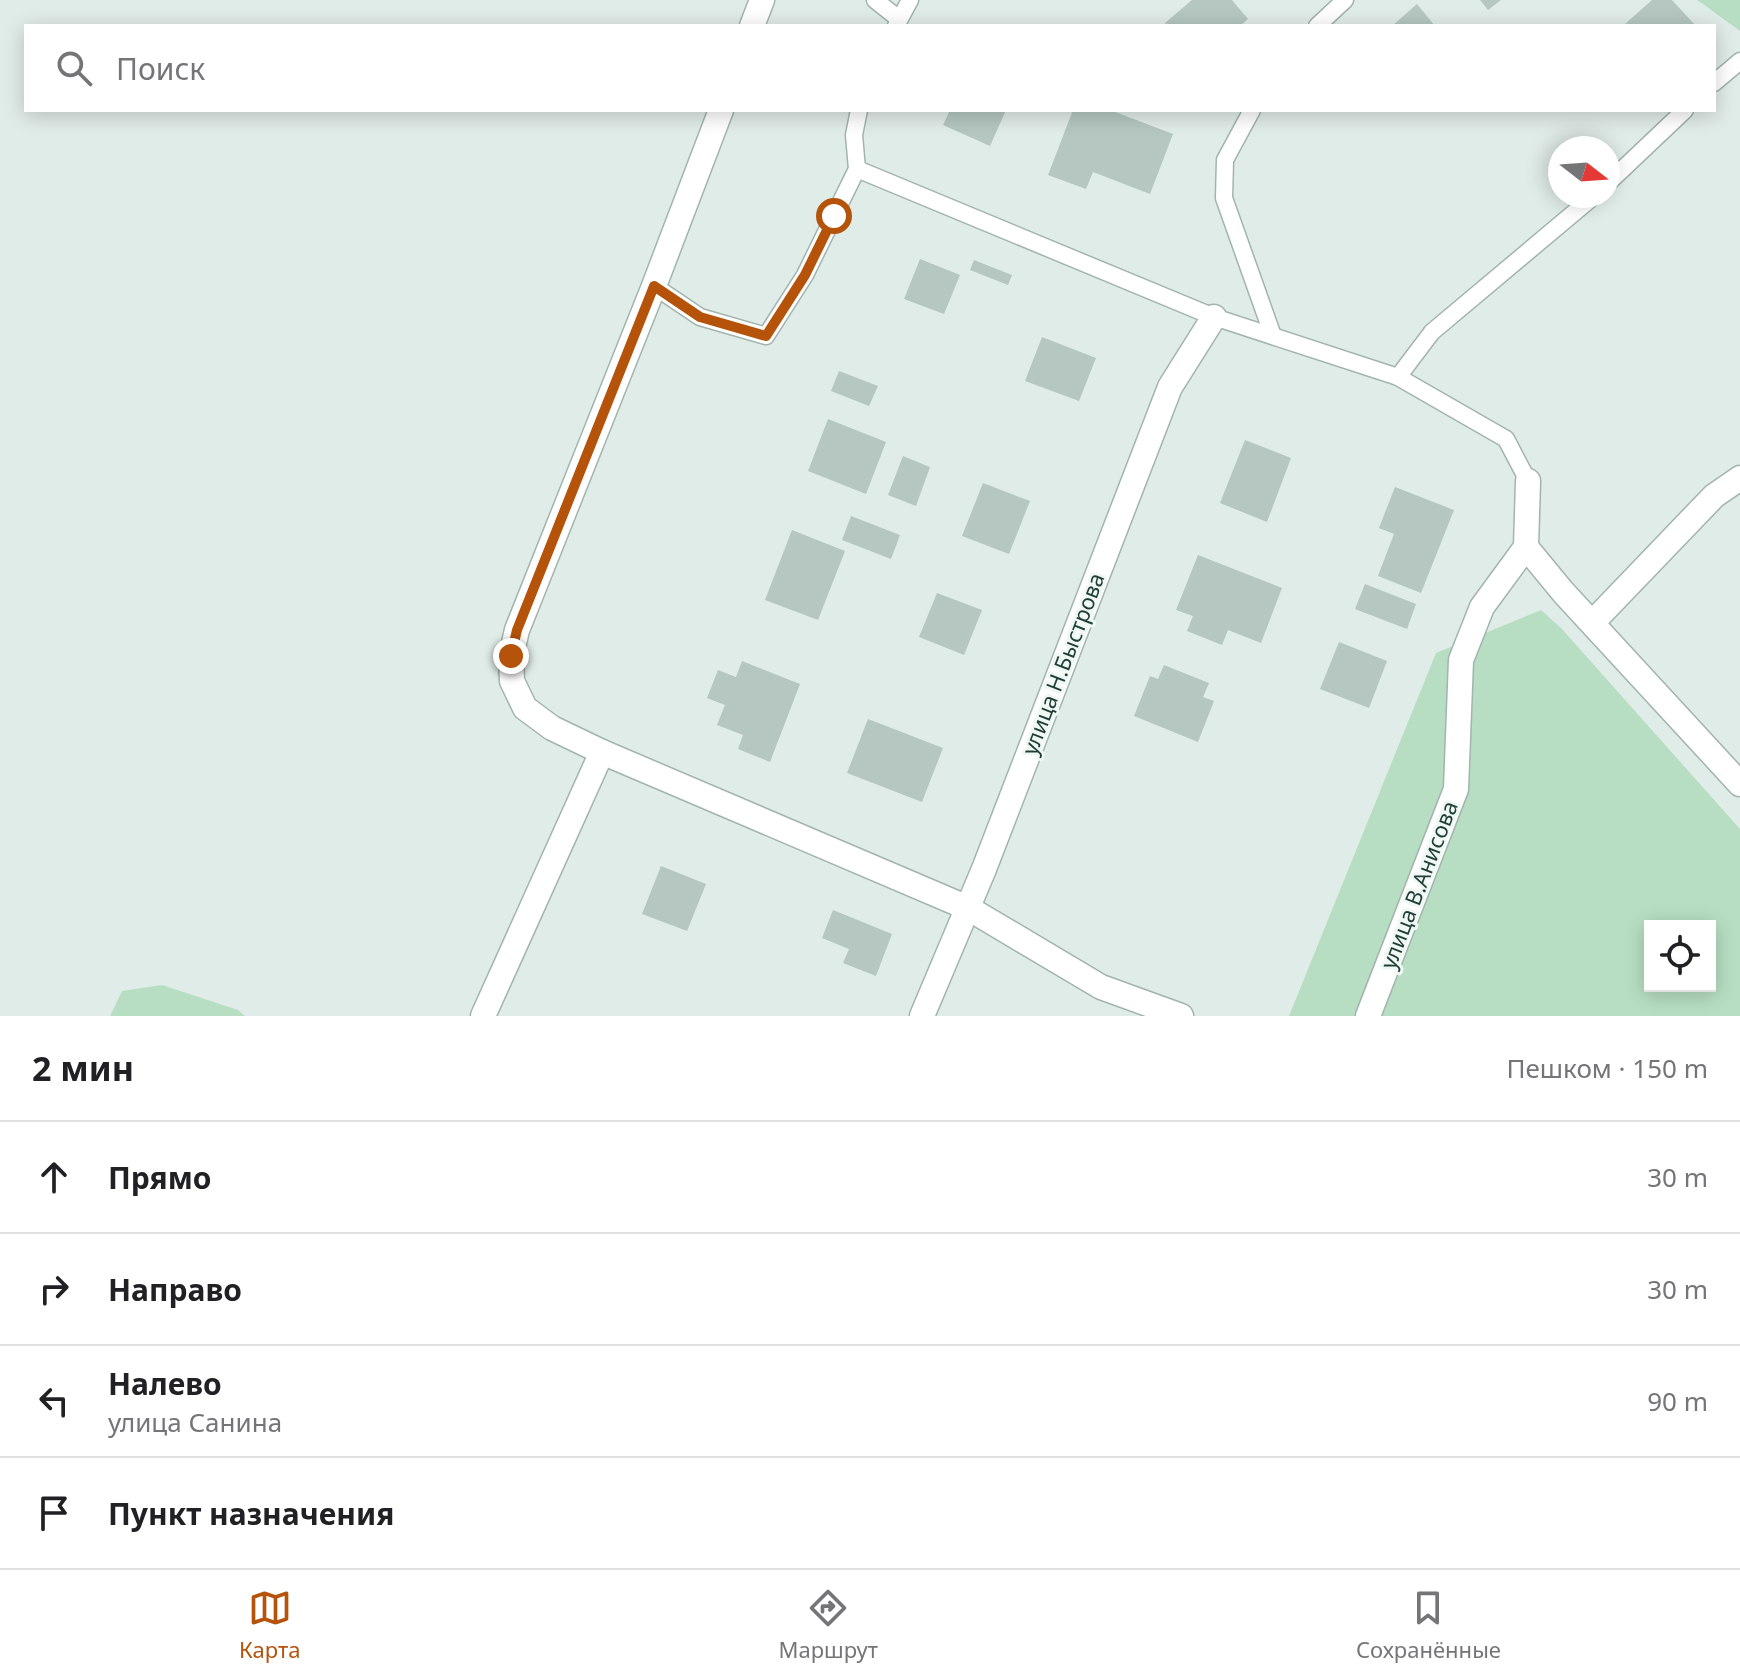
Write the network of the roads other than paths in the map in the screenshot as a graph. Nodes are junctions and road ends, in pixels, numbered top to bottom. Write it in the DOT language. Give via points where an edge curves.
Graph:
graph roads {
  1 [pos="762,0"];
  2 [pos="875,0"];
  3 [pos="910,0"];
  4 [pos="1345,0"];
  5 [pos="898,22"];
  6 [pos="753,24"];
  7 [pos="1319,24"];
  8 [pos="1740,61"];
  9 [pos="1716,81"];
  10 [pos="720,112"];
  11 [pos="859,112"];
  12 [pos="1251,112"];
  13 [pos="1683,112"];
  14 [pos="857,169"];
  15 [pos="1620,172"];
  16 [pos="1580,208"];
  17 [pos="654,286"];
  18 [pos="1214,317"];
  19 [pos="1273,336"];
  20 [pos="1398,377"];
  21 [pos="1740,478"];
  22 [pos="1528,481"];
  23 [pos="1526,547"];
  24 [pos="1593,622"];
  25 [pos="602,752"];
  26 [pos="1740,784"];
  27 [pos="968,908"];
  28 [pos="483,1016"];
  29 [pos="922,1016"];
  30 [pos="1181,1016"];
  31 [pos="1368,1016"];
  1 -- 6 [label="street"];
  2 -- 5 [label="lane"];
  3 -- 5 [label="lane"];
  4 -- 7 [label="lane"];
  8 -- 9 [label="lane"];
  10 -- 17 [label="street"];
  11 -- 14 [label="lane"];
  12 -- 19 [label="lane" via="1225,160 1224,198"];
  13 -- 15 [label="lane"];
  14 -- 17 [label="lane" via="805,275 766,336 700,317"];
  14 -- 18 [label="lane"];
  16 -- 20 [label="lane" via="1432,332"];
  17 -- 25 [label="street" via="511,656 512,681 525,708"];
  18 -- 19 [label="lane"];
  18 -- 27 [label="street, улица Н.Быстрова" via="1170,387"];
  19 -- 20 [label="lane"];
  20 -- 22 [label="lane" via="1506,439"];
  21 -- 24 [label="street" via="1714,496"];
  22 -- 23 [label="street"];
  23 -- 24 [label="street"];
  23 -- 31 [label="street, улица В.Анисова" via="1482,607 1461,660 1456,789"];
  24 -- 26 [label="street"];
  25 -- 27 [label="street"];
  25 -- 28 [label="street"];
  27 -- 29 [label="street, улица Н.Быстрова"];
  27 -- 30 [label="street" via="1101,987"];
}
